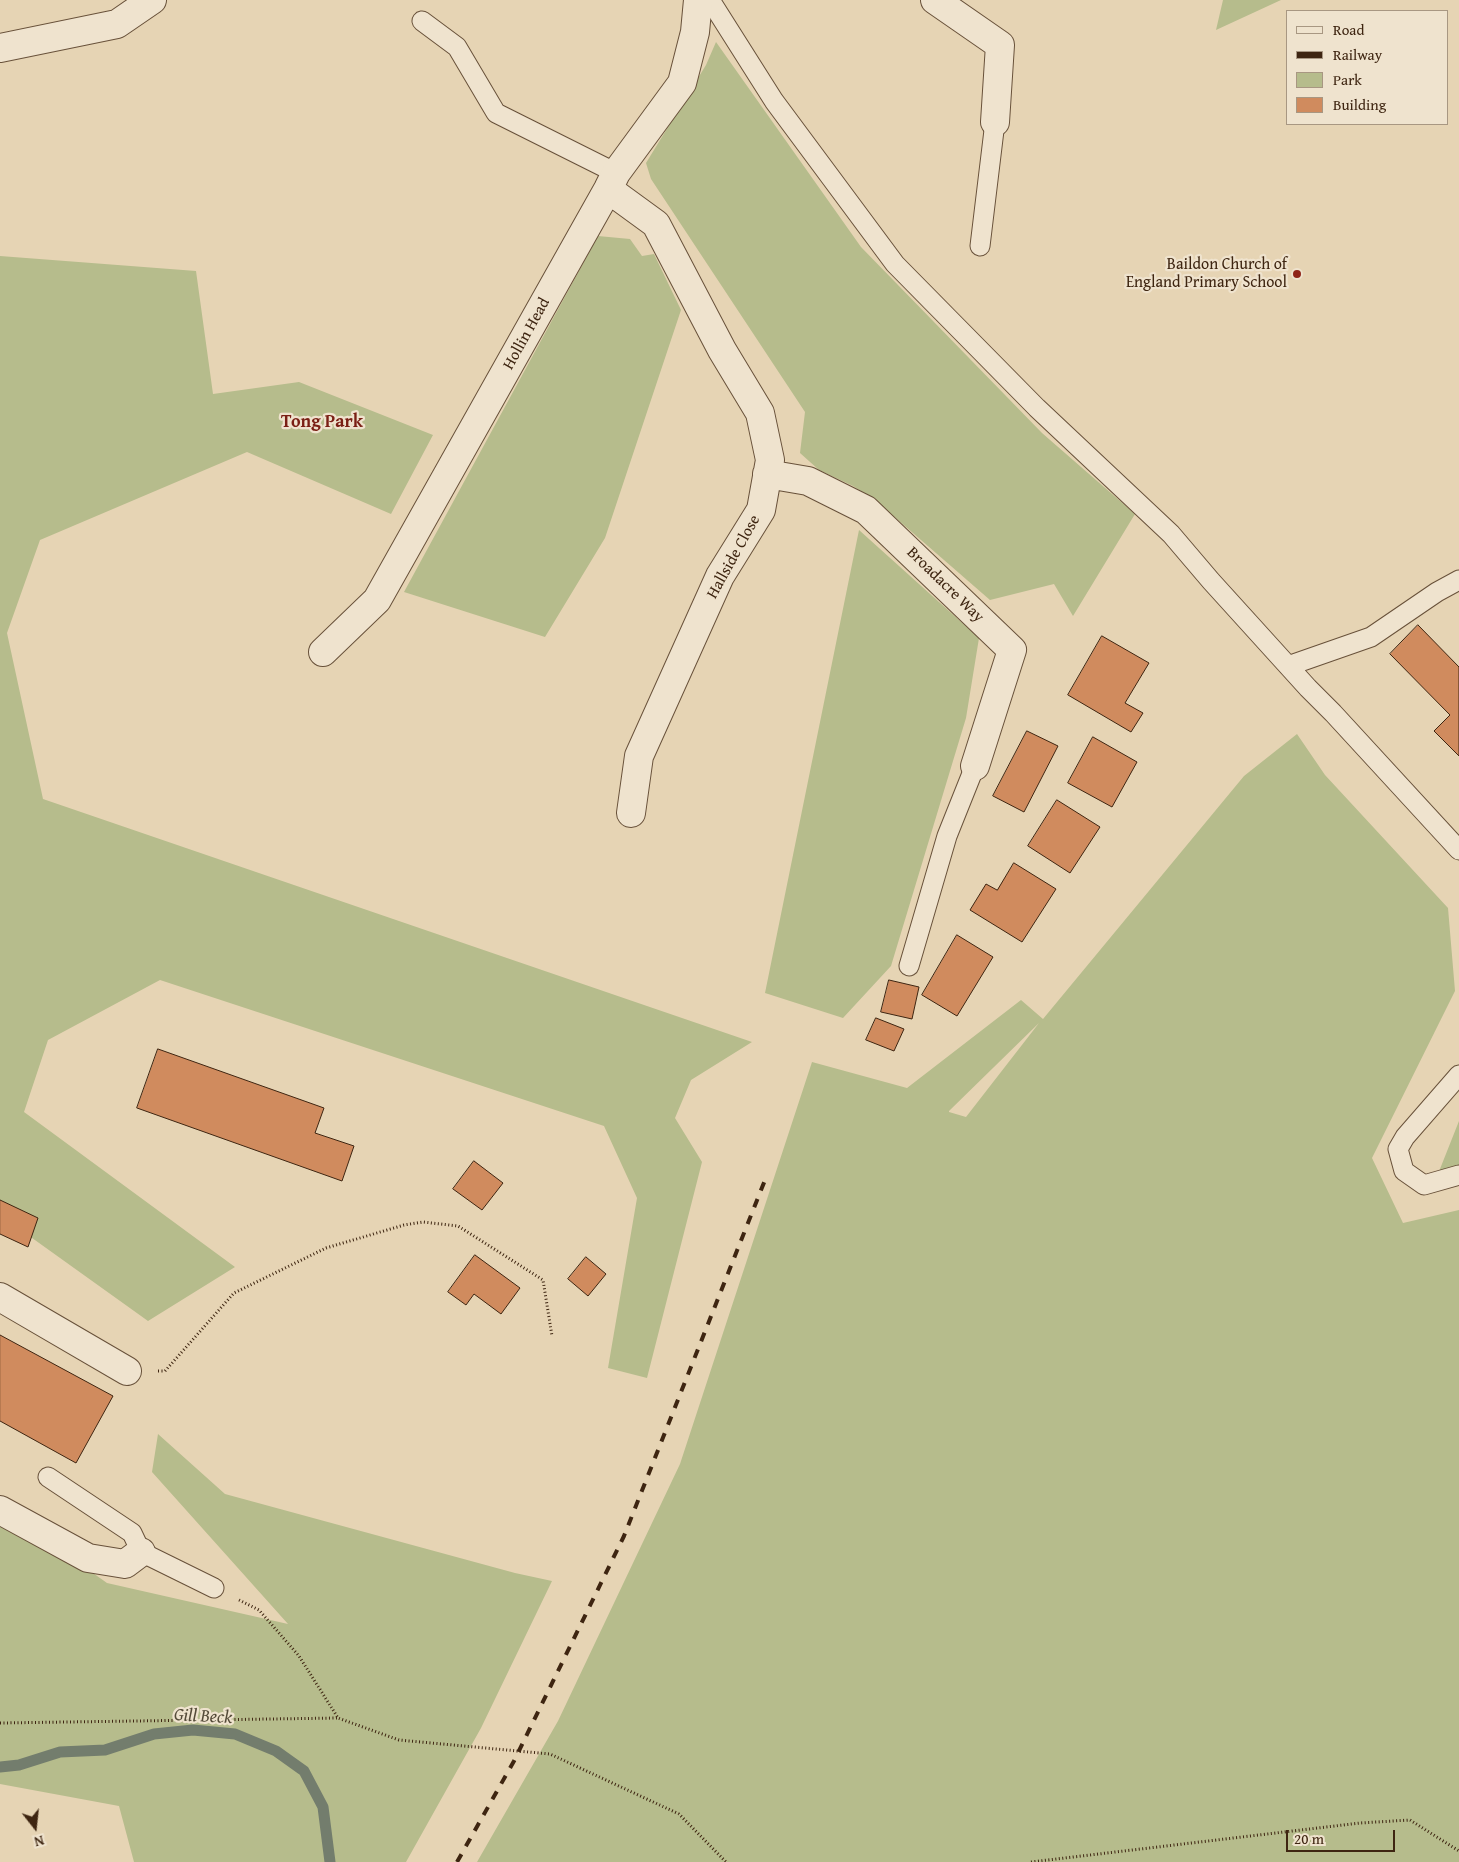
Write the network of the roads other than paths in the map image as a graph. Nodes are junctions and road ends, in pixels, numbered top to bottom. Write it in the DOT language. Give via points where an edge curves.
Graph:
graph roads {
  1 [pos="152,0"];
  2 [pos="698,0"];
  3 [pos="710,0"];
  4 [pos="935,0"];
  5 [pos="422,21"];
  6 [pos="0,48"];
  7 [pos="995,122"];
  8 [pos="612,181"];
  9 [pos="980,246"];
  10 [pos="768,474"];
  11 [pos="1459,580"];
  12 [pos="323,652"];
  13 [pos="1288,666"];
  14 [pos="975,766"];
  15 [pos="631,813"];
  16 [pos="1459,850"];
  17 [pos="909,966"];
  18 [pos="1459,1075"];
  19 [pos="1459,1175"];
  20 [pos="0,1298"];
  21 [pos="127,1371"];
  22 [pos="48,1476"];
  23 [pos="0,1510"];
  24 [pos="141,1552"];
  25 [pos="214,1588"];
  1 -- 6 [label="street" via="117,24"];
  2 -- 8 [label="street, Hollin Head" via="695,32 682,83"];
  3 -- 13 [label="lane" via="774,101 895,264 1037,408 1171,534"];
  4 -- 7 [label="street" via="1000,45"];
  5 -- 8 [label="lane" via="457,46 496,113"];
  7 -- 9 [label="lane"];
  8 -- 10 [label="street, Hallside Close" via="656,224 722,350 760,413 770,460"];
  8 -- 12 [label="street, Hollin Head" via="377,600"];
  10 -- 14 [label="street, Broadacre Way" via="808,482 866,510 1012,650"];
  10 -- 15 [label="street, Hallside Close" via="761,510 720,576 639,756"];
  11 -- 13 [label="lane" via="1371,637"];
  13 -- 16 [label="lane"];
  14 -- 17 [label="lane" via="947,836"];
  18 -- 19 [label="lane" via="1404,1137 1398,1149 1404,1171 1424,1185"];
  20 -- 21 [label="street"];
  22 -- 24 [label="lane" via="132,1533"];
  23 -- 24 [label="street" via="88,1558 125,1564"];
  24 -- 25 [label="lane"];
}
